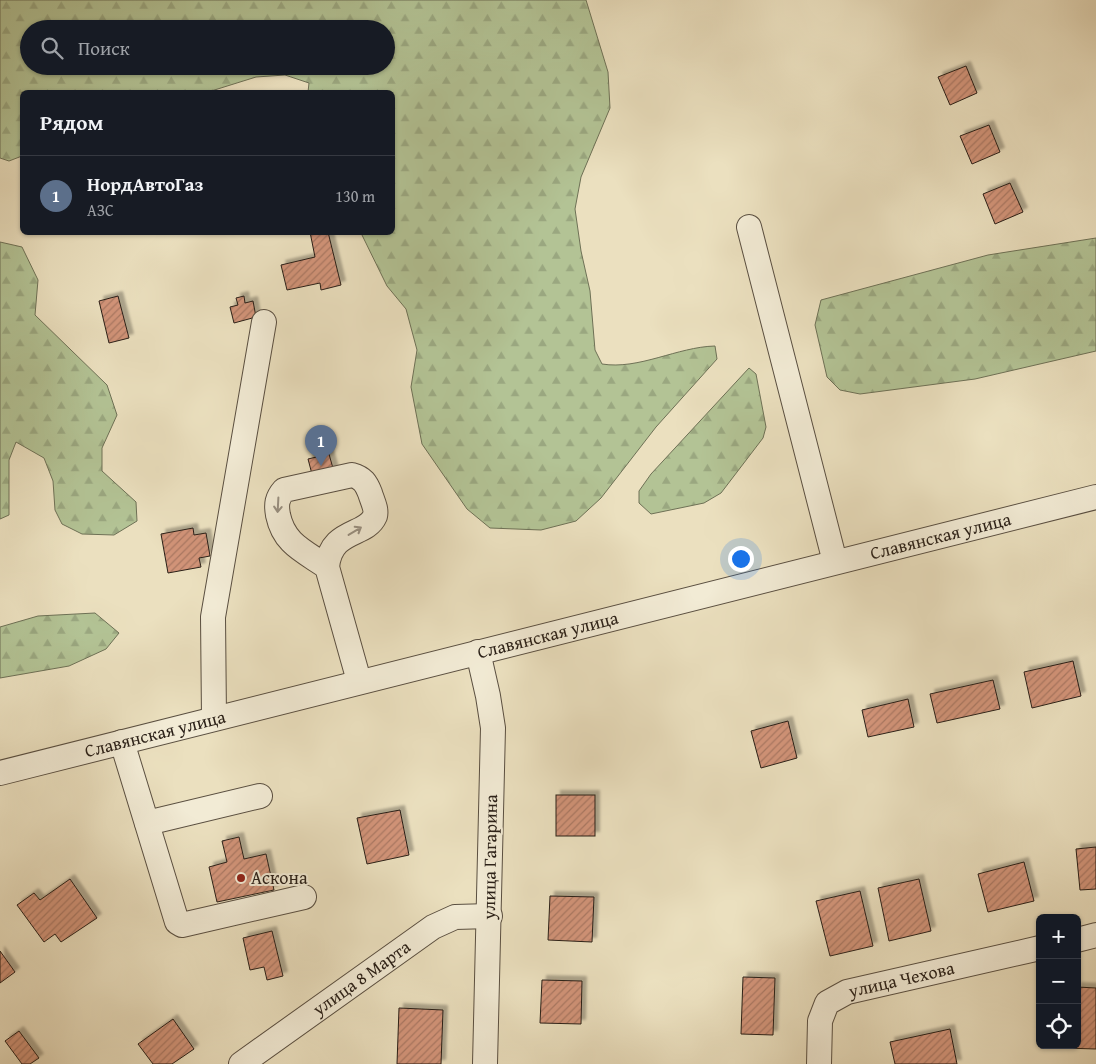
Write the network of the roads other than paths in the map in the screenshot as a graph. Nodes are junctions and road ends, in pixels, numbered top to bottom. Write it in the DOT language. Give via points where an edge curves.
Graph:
graph roads {
  1 [pos="749,227"];
  2 [pos="264,322"];
  3 [pos="1096,497"];
  4 [pos="835,562"];
  5 [pos="326,567"];
  6 [pos="478,652"];
  7 [pos="359,681"];
  8 [pos="214,718"];
  9 [pos="122,742"];
  10 [pos="0,773"];
  11 [pos="260,796"];
  12 [pos="147,823"];
  13 [pos="304,897"];
  14 [pos="490,916"];
  15 [pos="1096,935"];
  16 [pos="1081,939"];
  17 [pos="1036,949"];
  18 [pos="241,1064"];
  19 [pos="485,1064"];
  20 [pos="819,1064"];
  1 -- 4 [label="street"];
  2 -- 8 [label="street" via="213,617"];
  3 -- 4 [label="street, Славянская улица"];
  4 -- 6 [label="street, Славянская улица"];
  5 -- 7 [label="street"];
  6 -- 7 [label="street, Славянская улица"];
  6 -- 14 [label="street, улица Гагарина" via="493,728"];
  7 -- 8 [label="street, Славянская улица"];
  8 -- 9 [label="street, Славянская улица"];
  9 -- 10 [label="street, Славянская улица"];
  9 -- 12 [label="street"];
  11 -- 12 [label="street"];
  12 -- 13 [label="street" via="174,915 182,925"];
  14 -- 18 [label="street, улица 8 Марта" via="455,918 433,927"];
  14 -- 19 [label="street, улица Гагарина"];
  15 -- 16 [label="street"];
  17 -- 20 [label="street, улица Чехова" via="847,992 827,1003 820,1021"];
}
